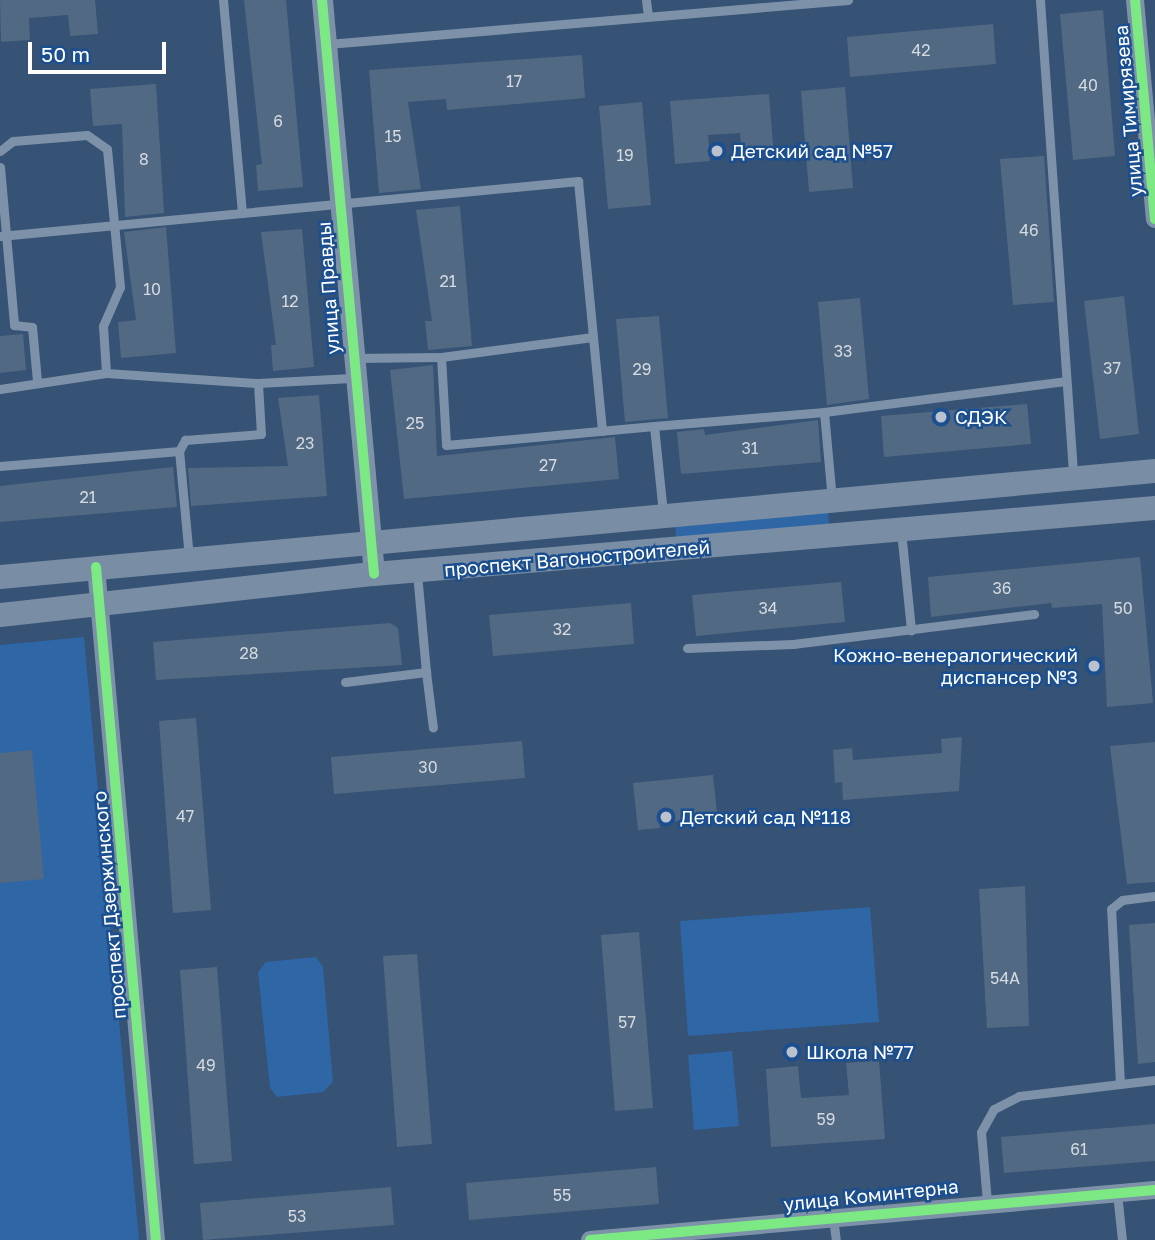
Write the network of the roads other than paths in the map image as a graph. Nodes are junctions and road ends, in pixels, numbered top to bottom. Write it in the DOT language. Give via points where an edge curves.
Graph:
graph roads {
  1 [pos="223,0"];
  2 [pos="322,0"];
  3 [pos="646,0"];
  4 [pos="848,0"];
  5 [pos="1040,0"];
  6 [pos="1135,0"];
  7 [pos="648,16"];
  8 [pos="326,44"];
  9 [pos="0,150"];
  10 [pos="0,167"];
  11 [pos="340,203"];
  12 [pos="242,213"];
  13 [pos="1155,219"];
  14 [pos="112,224"];
  15 [pos="2,235"];
  16 [pos="593,337"];
  17 [pos="441,357"];
  18 [pos="351,368"];
  19 [pos="106,373"];
  20 [pos="37,381"];
  21 [pos="1065,381"];
  22 [pos="258,383"];
  23 [pos="0,389"];
  24 [pos="824,412"];
  25 [pos="654,426"];
  26 [pos="602,431"];
  27 [pos="179,451"];
  28 [pos="0,467"];
  29 [pos="1155,471"];
  30 [pos="1073,480"];
  31 [pos="832,500"];
  32 [pos="1155,508"];
  33 [pos="663,515"];
  34 [pos="901,530"];
  35 [pos="371,541"];
  36 [pos="189,558"];
  37 [pos="96,567"];
  38 [pos="417,572"];
  39 [pos="374,574"];
  40 [pos="0,577"];
  41 [pos="101,606"];
  42 [pos="1034,614"];
  43 [pos="0,615"];
  44 [pos="911,630"];
  45 [pos="687,648"];
  46 [pos="426,672"];
  47 [pos="345,682"];
  48 [pos="433,728"];
  49 [pos="1155,896"];
  50 [pos="1155,1080"];
  51 [pos="1120,1084"];
  52 [pos="1155,1189"];
  53 [pos="1117,1193"];
  54 [pos="987,1202"];
  55 [pos="833,1216"];
  56 [pos="156,1240"];
  57 [pos="590,1240"];
  58 [pos="835,1240"];
  59 [pos="1122,1240"];
  1 -- 12 [label="lane"];
  2 -- 8 [label="street, улица Правды"];
  3 -- 7 [label="lane"];
  4 -- 7 [label="lane"];
  5 -- 21 [label="lane"];
  6 -- 13 [label="street, улица Тимирязева"];
  7 -- 8 [label="lane"];
  8 -- 11 [label="street, улица Правды"];
  9 -- 14 [label="lane" via="13,141 87,135 107,149"];
  10 -- 15 [label="lane"];
  11 -- 12 [label="lane"];
  11 -- 16 [label="lane" via="578,181"];
  11 -- 18 [label="street, улица Правды"];
  12 -- 14 [label="lane"];
  14 -- 15 [label="lane"];
  14 -- 19 [label="lane" via="120,287 103,326"];
  15 -- 20 [label="lane" via="15,325 32,327"];
  16 -- 17 [label="lane"];
  16 -- 26 [label="lane"];
  17 -- 18 [label="lane"];
  17 -- 26 [label="lane" via="446,445"];
  18 -- 22 [label="lane"];
  18 -- 35 [label="street, улица Правды"];
  19 -- 20 [label="lane"];
  19 -- 22 [label="lane"];
  20 -- 23 [label="lane"];
  21 -- 24 [label="lane"];
  21 -- 30 [label="lane"];
  22 -- 27 [label="lane" via="261,434 185,440"];
  24 -- 25 [label="lane"];
  24 -- 31 [label="lane"];
  25 -- 26 [label="lane"];
  25 -- 33 [label="lane"];
  27 -- 28 [label="lane"];
  27 -- 36 [label="lane"];
  29 -- 30 [label="main road, проспект Вагоностроителей"];
  30 -- 31 [label="main road, проспект Вагоностроителей"];
  31 -- 33 [label="main road, проспект Вагоностроителей"];
  32 -- 34 [label="main road, проспект Вагоностроителей"];
  33 -- 35 [label="main road, проспект Вагоностроителей"];
  34 -- 38 [label="main road, проспект Вагоностроителей"];
  34 -- 44 [label="lane"];
  35 -- 36 [label="main road, проспект Вагоностроителей"];
  35 -- 39 [label="street, улица Правды"];
  36 -- 37 [label="main road, проспект Вагоностроителей"];
  37 -- 40 [label="main road, проспект Вагоностроителей"];
  37 -- 41 [label="street, проспект Дзержинского"];
  38 -- 39 [label="main road, проспект Вагоностроителей"];
  38 -- 46 [label="lane"];
  39 -- 41 [label="main road, проспект Вагоностроителей"];
  41 -- 43 [label="main road, проспект Вагоностроителей"];
  41 -- 56 [label="street, проспект Дзержинского"];
  42 -- 44 [label="lane"];
  44 -- 45 [label="lane"];
  46 -- 47 [label="lane"];
  46 -- 48 [label="lane"];
  49 -- 51 [label="lane" via="1122,900 1111,909"];
  50 -- 51 [label="lane"];
  51 -- 54 [label="lane" via="1019,1096 994,1109 981,1132"];
  52 -- 53 [label="street, улица Коминтерна"];
  53 -- 54 [label="street, улица Коминтерна"];
  53 -- 59 [label="lane"];
  54 -- 55 [label="street, улица Коминтерна"];
  55 -- 57 [label="street, улица Коминтерна"];
  55 -- 58 [label="lane"];
}
